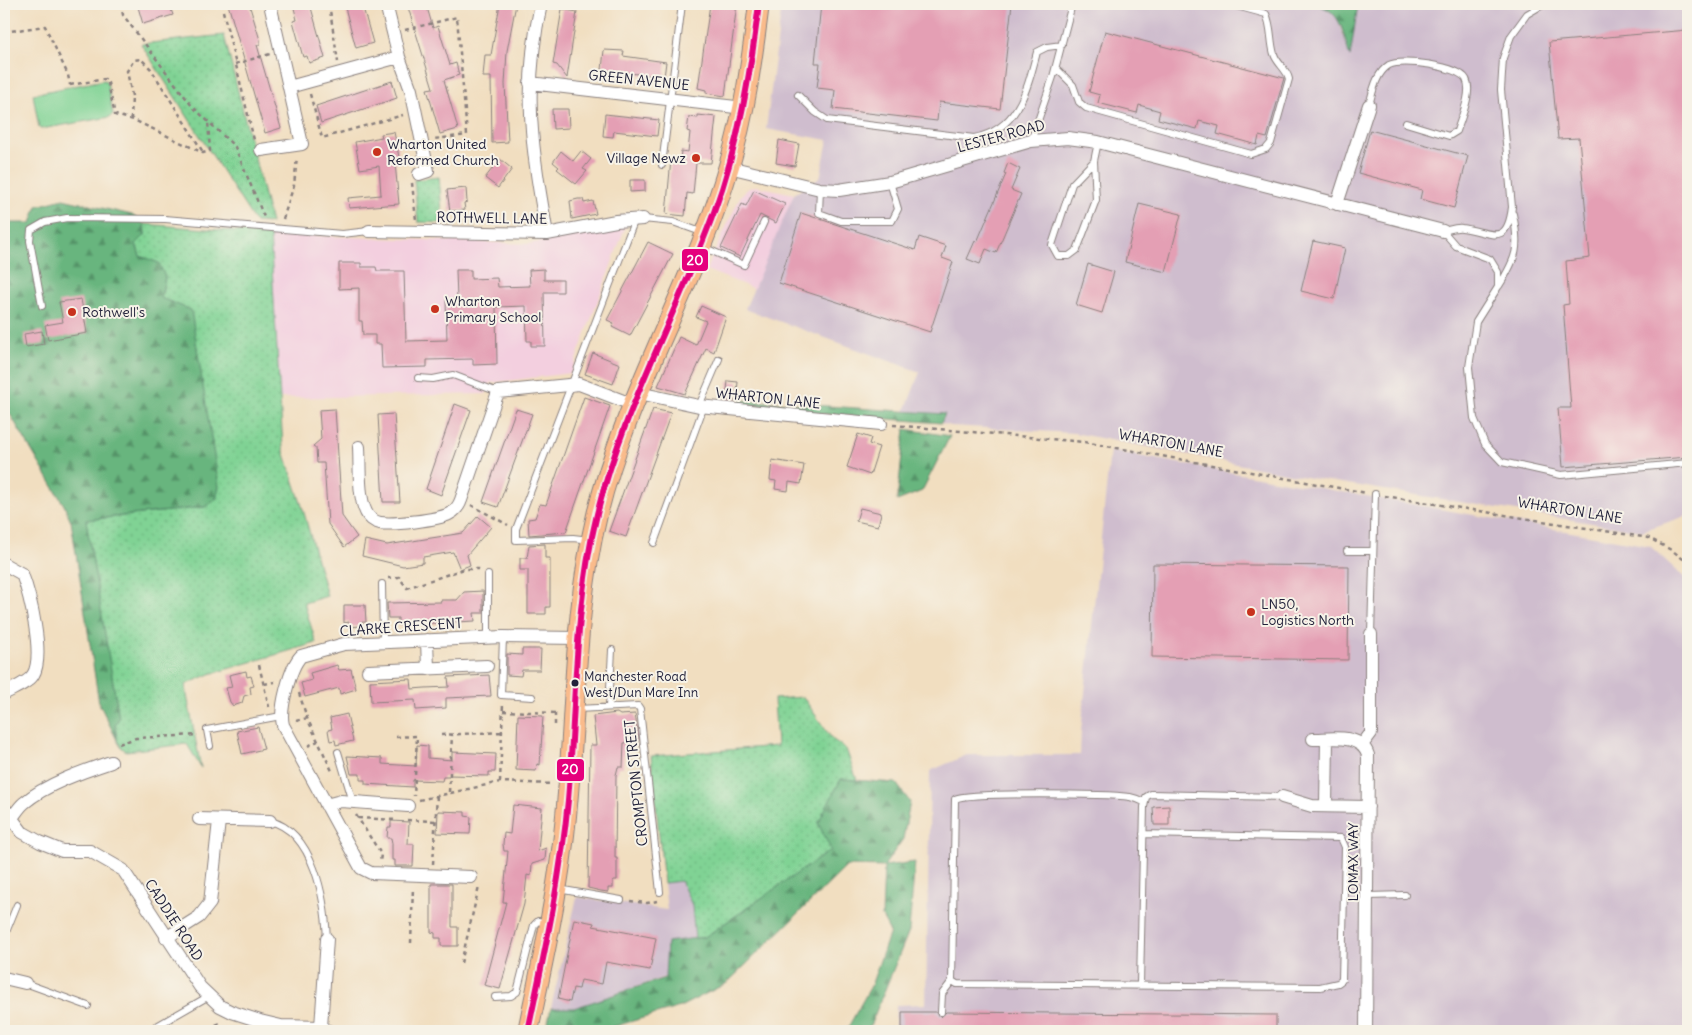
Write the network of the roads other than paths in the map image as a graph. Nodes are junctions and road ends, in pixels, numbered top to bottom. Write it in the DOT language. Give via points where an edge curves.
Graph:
graph roads {
  1 [pos="270,4"];
  2 [pos="386,4"];
  3 [pos="541,4"];
  4 [pos="682,4"];
  5 [pos="759,4"];
  6 [pos="1072,4"];
  7 [pos="1229,4"];
  8 [pos="1544,4"];
  9 [pos="1062,45"];
  10 [pos="399,57"];
  11 [pos="1056,68"];
  12 [pos="530,83"];
  13 [pos="289,87"];
  14 [pos="798,96"];
  15 [pos="670,99"];
  16 [pos="1369,105"];
  17 [pos="744,108"];
  18 [pos="1406,123"];
  19 [pos="1031,141"];
  20 [pos="1098,142"];
  21 [pos="261,150"];
  22 [pos="1094,162"];
  23 [pos="662,165"];
  24 [pos="729,167"];
  25 [pos="419,174"];
  26 [pos="890,182"];
  27 [pos="820,189"];
  28 [pos="1337,204"];
  29 [pos="1512,207"];
  30 [pos="639,219"];
  31 [pos="764,222"];
  32 [pos="370,231"];
  33 [pos="1443,231"];
  34 [pos="547,234"];
  35 [pos="702,240"];
  36 [pos="1498,288"];
  37 [pos="42,306"];
  38 [pos="719,359"];
  39 [pos="418,378"];
  40 [pos="572,385"];
  41 [pos="498,392"];
  42 [pos="636,399"];
  43 [pos="702,406"];
  44 [pos="881,424"];
  45 [pos="359,447"];
  46 [pos="1688,463"];
  47 [pos="1374,494"];
  48 [pos="591,540"];
  49 [pos="654,543"];
  50 [pos="1347,550"];
  51 [pos="1372,550"];
  52 [pos="4,564"];
  53 [pos="488,575"];
  54 [pos="382,584"];
  55 [pos="1371,634"];
  56 [pos="488,637"];
  57 [pos="502,637"];
  58 [pos="578,638"];
  59 [pos="427,640"];
  60 [pos="383,642"];
  61 [pos="612,650"];
  62 [pos="486,666"];
  63 [pos="428,669"];
  64 [pos="368,671"];
  65 [pos="4,694"];
  66 [pos="532,697"];
  67 [pos="609,707"];
  68 [pos="574,711"];
  69 [pos="276,717"];
  70 [pos="1313,739"];
  71 [pos="1327,739"];
  72 [pos="1362,745"];
  73 [pos="210,746"];
  74 [pos="338,752"];
  75 [pos="111,762"];
  76 [pos="1282,798"];
  77 [pos="350,802"];
  78 [pos="1144,802"];
  79 [pos="411,804"];
  80 [pos="326,805"];
  81 [pos="1326,806"];
  82 [pos="1368,807"];
  83 [pos="4,808"];
  84 [pos="12,818"];
  85 [pos="199,819"];
  86 [pos="219,821"];
  87 [pos="270,821"];
  88 [pos="1143,834"];
  89 [pos="471,877"];
  90 [pos="557,889"];
  91 [pos="660,892"];
  92 [pos="1368,896"];
  93 [pos="1405,896"];
  94 [pos="621,900"];
  95 [pos="17,905"];
  96 [pos="550,923"];
  97 [pos="4,937"];
  98 [pos="166,938"];
  99 [pos="327,939"];
  100 [pos="4,978"];
  101 [pos="952,981"];
  102 [pos="25,983"];
  103 [pos="1140,984"];
  104 [pos="209,996"];
  105 [pos="495,998"];
  106 [pos="88,1006"];
  107 [pos="941,1012"];
  108 [pos="325,1029"];
  109 [pos="148,1031"];
  110 [pos="528,1031"];
  111 [pos="1366,1031"];
  1 -- 13 [label="street"];
  2 -- 10 [label="street"];
  3 -- 12 [label="street"];
  4 -- 15 [label="lane"];
  5 -- 17 [label="main road"];
  6 -- 9 [label="lane"];
  7 -- 11 [label="lane" via="1266,14 1275,56 1288,73 1271,143 1259,152 1251,154 1086,108 1079,102 1073,85"];
  8 -- 29 [label="lane" via="1527,14 1511,36 1503,58 1501,90"];
  9 -- 11 [label="lane"];
  9 -- 14 [label="lane" via="1037,52 1022,98 1010,120 988,136 974,138 827,120"];
  10 -- 13 [label="street"];
  10 -- 25 [label="street" via="416,111 428,171"];
  11 -- 19 [label="lane"];
  12 -- 15 [label="street, GREEN AVENUE"];
  12 -- 34 [label="street" via="532,151"];
  13 -- 21 [label="street" via="301,144"];
  15 -- 17 [label="street, GREEN AVENUE"];
  15 -- 23 [label="lane"];
  16 -- 18 [label="lane" via="1380,74 1390,65 1408,61 1454,71 1466,79 1468,90 1457,131 1449,136"];
  16 -- 28 [label="street"];
  17 -- 24 [label="main road"];
  19 -- 20 [label="street, LESTER ROAD" via="1068,138"];
  19 -- 26 [label="street, LESTER ROAD"];
  20 -- 22 [label="lane"];
  20 -- 28 [label="street, LESTER ROAD"];
  22 -- 22 [label="lane" via="1096,200 1084,232 1077,250 1069,256 1058,256 1052,245 1072,184"];
  24 -- 27 [label="street, LESTER ROAD"];
  24 -- 35 [label="main road"];
  26 -- 27 [label="street, LESTER ROAD" via="859,188"];
  26 -- 27 [label="lane" via="898,209 892,221 841,222 819,213"];
  28 -- 33 [label="street, LESTER ROAD"];
  29 -- 33 [label="lane" via="1510,224 1494,236 1460,227"];
  29 -- 36 [label="lane" via="1518,238 1516,254"];
  30 -- 34 [label="street, ROTHWELL LANE"];
  30 -- 35 [label="lane" via="672,222"];
  30 -- 40 [label="lane"];
  31 -- 35 [label="lane" via="744,265"];
  32 -- 34 [label="street, ROTHWELL LANE"];
  32 -- 37 [label="lane" via="342,234 165,219 67,218 45,222 32,230 30,241"];
  33 -- 36 [label="lane" via="1456,246 1490,259 1498,272"];
  35 -- 42 [label="main road"];
  36 -- 46 [label="lane" via="1476,322 1469,367 1474,418 1484,444 1502,462 1561,475"];
  38 -- 43 [label="lane"];
  39 -- 41 [label="lane" via="453,375"];
  40 -- 41 [label="street, WHARTON LANE"];
  40 -- 42 [label="street, WHARTON LANE"];
  40 -- 48 [label="lane" via="516,529 516,540"];
  41 -- 45 [label="street" via="461,500 454,511 442,516 388,523 375,521 365,511"];
  42 -- 43 [label="street, WHARTON LANE"];
  42 -- 48 [label="main road" via="605,486"];
  43 -- 44 [label="street, WHARTON LANE"];
  43 -- 49 [label="lane"];
  47 -- 51 [label="lane"];
  48 -- 58 [label="main road"];
  50 -- 51 [label="lane"];
  51 -- 55 [label="lane"];
  52 -- 65 [label="street" via="22,574 27,587 38,666 32,678"];
  53 -- 56 [label="lane"];
  54 -- 60 [label="lane"];
  55 -- 72 [label="street" via="1371,733"];
  56 -- 57 [label="street, CLARKE CRESCENT"];
  56 -- 59 [label="street, CLARKE CRESCENT"];
  57 -- 58 [label="street, CLARKE CRESCENT"];
  57 -- 66 [label="lane" via="501,695"];
  58 -- 68 [label="main road"];
  59 -- 60 [label="street, CLARKE CRESCENT"];
  59 -- 63 [label="street"];
  60 -- 69 [label="street, CLARKE CRESCENT" via="344,644 301,656"];
  61 -- 67 [label="lane"];
  62 -- 63 [label="street"];
  63 -- 64 [label="street"];
  67 -- 68 [label="lane, CROMPTON STREET"];
  67 -- 91 [label="lane, CROMPTON STREET" via="638,706 640,709"];
  68 -- 90 [label="main road"];
  69 -- 73 [label="lane" via="207,730"];
  69 -- 80 [label="street"];
  70 -- 71 [label="street"];
  71 -- 72 [label="street" via="1353,740"];
  71 -- 81 [label="street"];
  72 -- 82 [label="street, LOMAX WAY" via="1369,759"];
  74 -- 77 [label="lane"];
  75 -- 84 [label="street" via="84,771 42,792 23,803"];
  76 -- 78 [label="lane" via="1151,794"];
  76 -- 81 [label="street"];
  77 -- 79 [label="street"];
  77 -- 80 [label="street"];
  78 -- 88 [label="lane"];
  78 -- 101 [label="lane" via="1130,797 963,796 955,799"];
  80 -- 89 [label="street" via="365,872"];
  81 -- 82 [label="street"];
  82 -- 92 [label="street, LOMAX WAY"];
  83 -- 84 [label="street, CADDIE ROAD"];
  84 -- 98 [label="street, CADDIE ROAD" via="22,832 40,842 62,851 90,851 123,870"];
  85 -- 86 [label="street"];
  86 -- 87 [label="street"];
  86 -- 98 [label="street" via="210,903 199,917"];
  87 -- 99 [label="lane" via="284,824 308,855 321,886"];
  88 -- 103 [label="lane"];
  88 -- 103 [label="lane" via="1341,838 1345,847 1343,977 1338,983 1320,987"];
  90 -- 94 [label="lane"];
  90 -- 96 [label="main road"];
  92 -- 93 [label="lane"];
  92 -- 111 [label="street, LOMAX WAY"];
  95 -- 97 [label="lane"];
  96 -- 105 [label="lane" via="538,921 534,925 515,995"];
  96 -- 110 [label="main road"];
  98 -- 104 [label="street, CADDIE ROAD"];
  99 -- 108 [label="street"];
  100 -- 102 [label="street"];
  101 -- 103 [label="lane" via="957,984"];
  101 -- 107 [label="lane" via="942,994"];
  102 -- 106 [label="lane"];
  104 -- 108 [label="street, CADDIE ROAD" via="232,1012 281,1026"];
  104 -- 109 [label="lane"];
}
